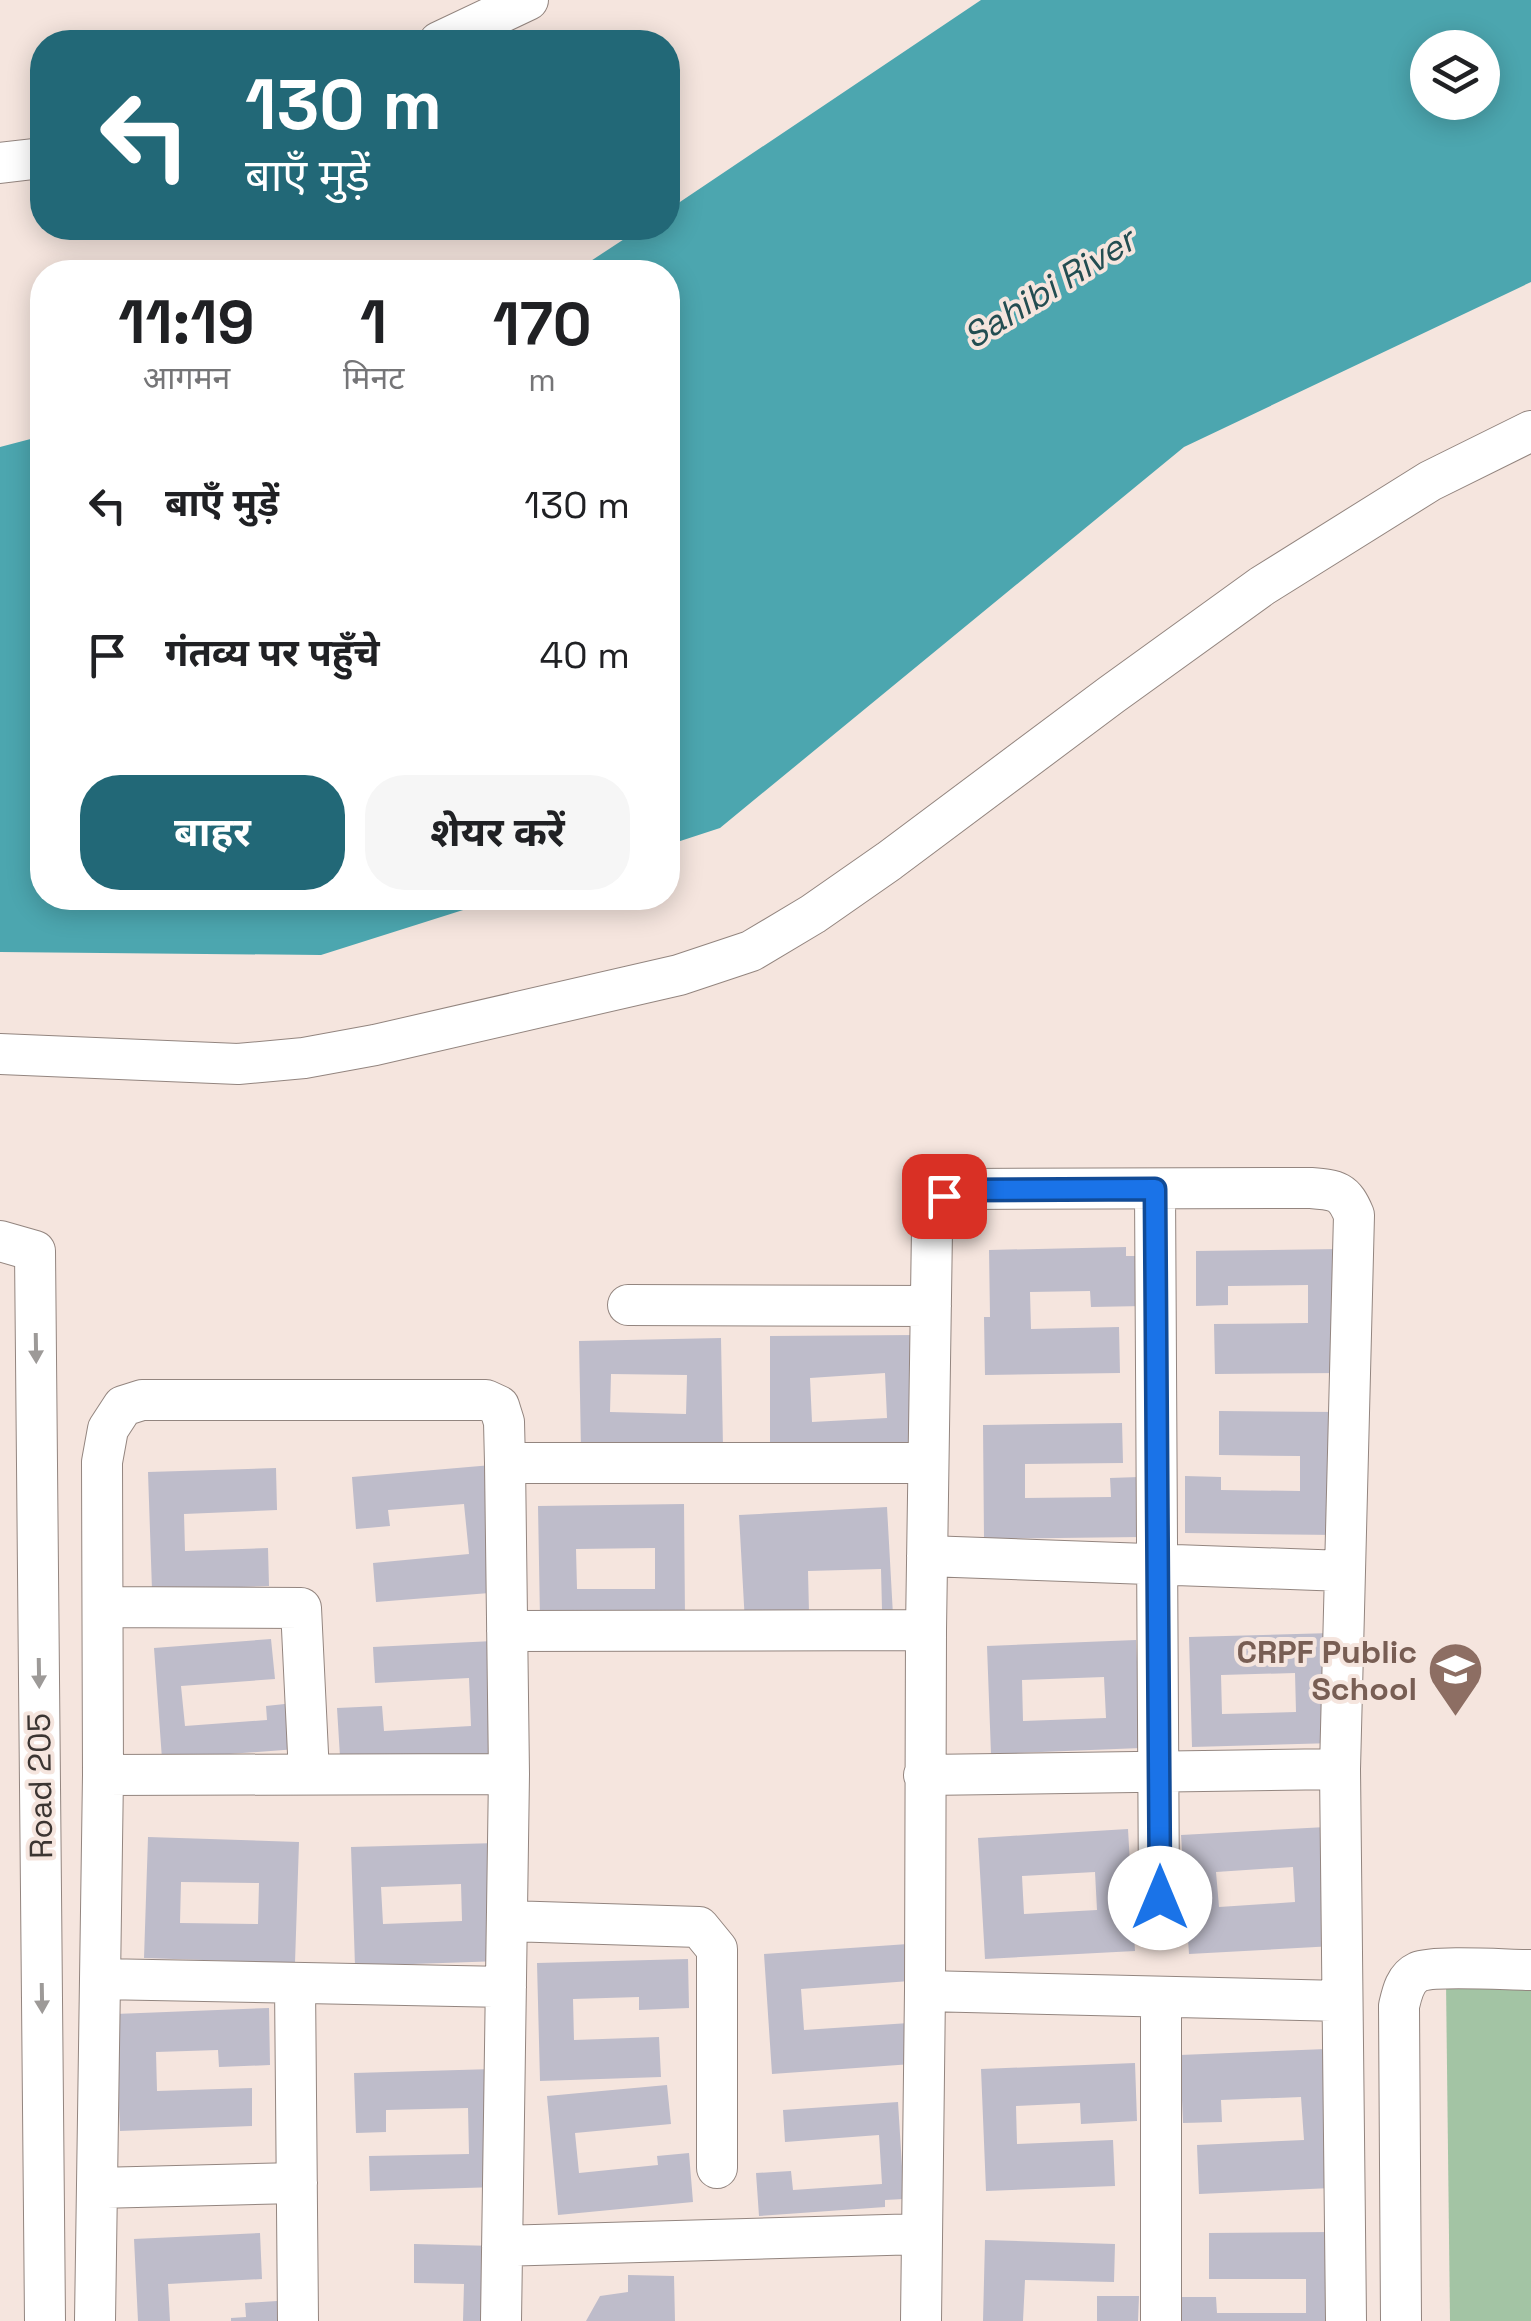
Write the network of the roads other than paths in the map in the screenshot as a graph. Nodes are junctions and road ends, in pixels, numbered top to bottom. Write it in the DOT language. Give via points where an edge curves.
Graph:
graph roads {
  1 [pos="528,0"];
  2 [pos="464,30"];
  3 [pos="30,159"];
  4 [pos="0,163"];
  5 [pos="1531,431"];
  6 [pos="0,1054"];
  7 [pos="1155,1189"];
  8 [pos="17,1246"];
  9 [pos="628,1304"];
  10 [pos="931,1306"];
  11 [pos="506,1463"];
  12 [pos="928,1463"];
  13 [pos="927,1556"];
  14 [pos="1158,1564"];
  15 [pos="1344,1571"];
  16 [pos="102,1607"];
  17 [pos="926,1630"];
  18 [pos="507,1631"];
  19 [pos="1340,1770"];
  20 [pos="1159,1772"];
  21 [pos="309,1774"];
  22 [pos="509,1774"];
  23 [pos="103,1775"];
  24 [pos="924,1775"];
  25 [pos="1160,1898"];
  26 [pos="506,1920"];
  27 [pos="1531,1970"];
  28 [pos="100,1978"];
  29 [pos="295,1983"];
  30 [pos="506,1987"];
  31 [pos="925,1991"];
  32 [pos="1161,1997"];
  33 [pos="1341,2001"];
  34 [pos="717,2168"];
  35 [pos="297,2184"];
  36 [pos="96,2188"];
  37 [pos="922,2234"];
  38 [pos="502,2246"];
  39 [pos="45,2321"];
  40 [pos="94,2321"];
  41 [pos="298,2321"];
  42 [pos="501,2321"];
  43 [pos="921,2321"];
  44 [pos="1160,2321"];
  45 [pos="1346,2321"];
  46 [pos="1401,2321"];
  1 -- 2 [label="street"];
  3 -- 4 [label="street"];
  5 -- 6 [label="street" via="1430,481 1262,586 889,861 752,951 679,975 304,1058 238,1064"];
  7 -- 10 [label="street" via="962,1190 944,1196 932,1229"];
  7 -- 14 [label="street"];
  7 -- 15 [label="street" via="1312,1188 1347,1198 1354,1216"];
  8 -- 39 [label="street, Road 205, one-way"];
  9 -- 10 [label="street"];
  10 -- 12 [label="street"];
  11 -- 12 [label="street"];
  11 -- 16 [label="street" via="499,1406 486,1400 142,1400 122,1406 108,1429 102,1462"];
  11 -- 18 [label="street"];
  12 -- 13 [label="street"];
  13 -- 14 [label="street"];
  13 -- 17 [label="street"];
  14 -- 15 [label="street"];
  14 -- 20 [label="street"];
  15 -- 19 [label="street"];
  16 -- 21 [label="street" via="301,1608"];
  16 -- 23 [label="street"];
  17 -- 18 [label="street"];
  17 -- 24 [label="street"];
  18 -- 22 [label="street"];
  19 -- 20 [label="street"];
  19 -- 33 [label="street"];
  20 -- 24 [label="street"];
  20 -- 25 [label="street"];
  21 -- 22 [label="street"];
  21 -- 23 [label="street"];
  22 -- 26 [label="street"];
  23 -- 28 [label="street"];
  24 -- 31 [label="street"];
  26 -- 30 [label="street"];
  26 -- 34 [label="street" via="699,1926 716,1949"];
  27 -- 46 [label="street" via="1434,1970 1416,1973 1404,1986"];
  28 -- 29 [label="street"];
  28 -- 36 [label="street"];
  29 -- 30 [label="street"];
  29 -- 35 [label="street"];
  30 -- 38 [label="street"];
  31 -- 32 [label="street"];
  31 -- 37 [label="street"];
  32 -- 33 [label="street"];
  32 -- 44 [label="street"];
  33 -- 45 [label="street"];
  35 -- 36 [label="street"];
  35 -- 41 [label="street"];
  36 -- 40 [label="street"];
  37 -- 38 [label="street"];
  37 -- 43 [label="street"];
  38 -- 42 [label="street"];
}
